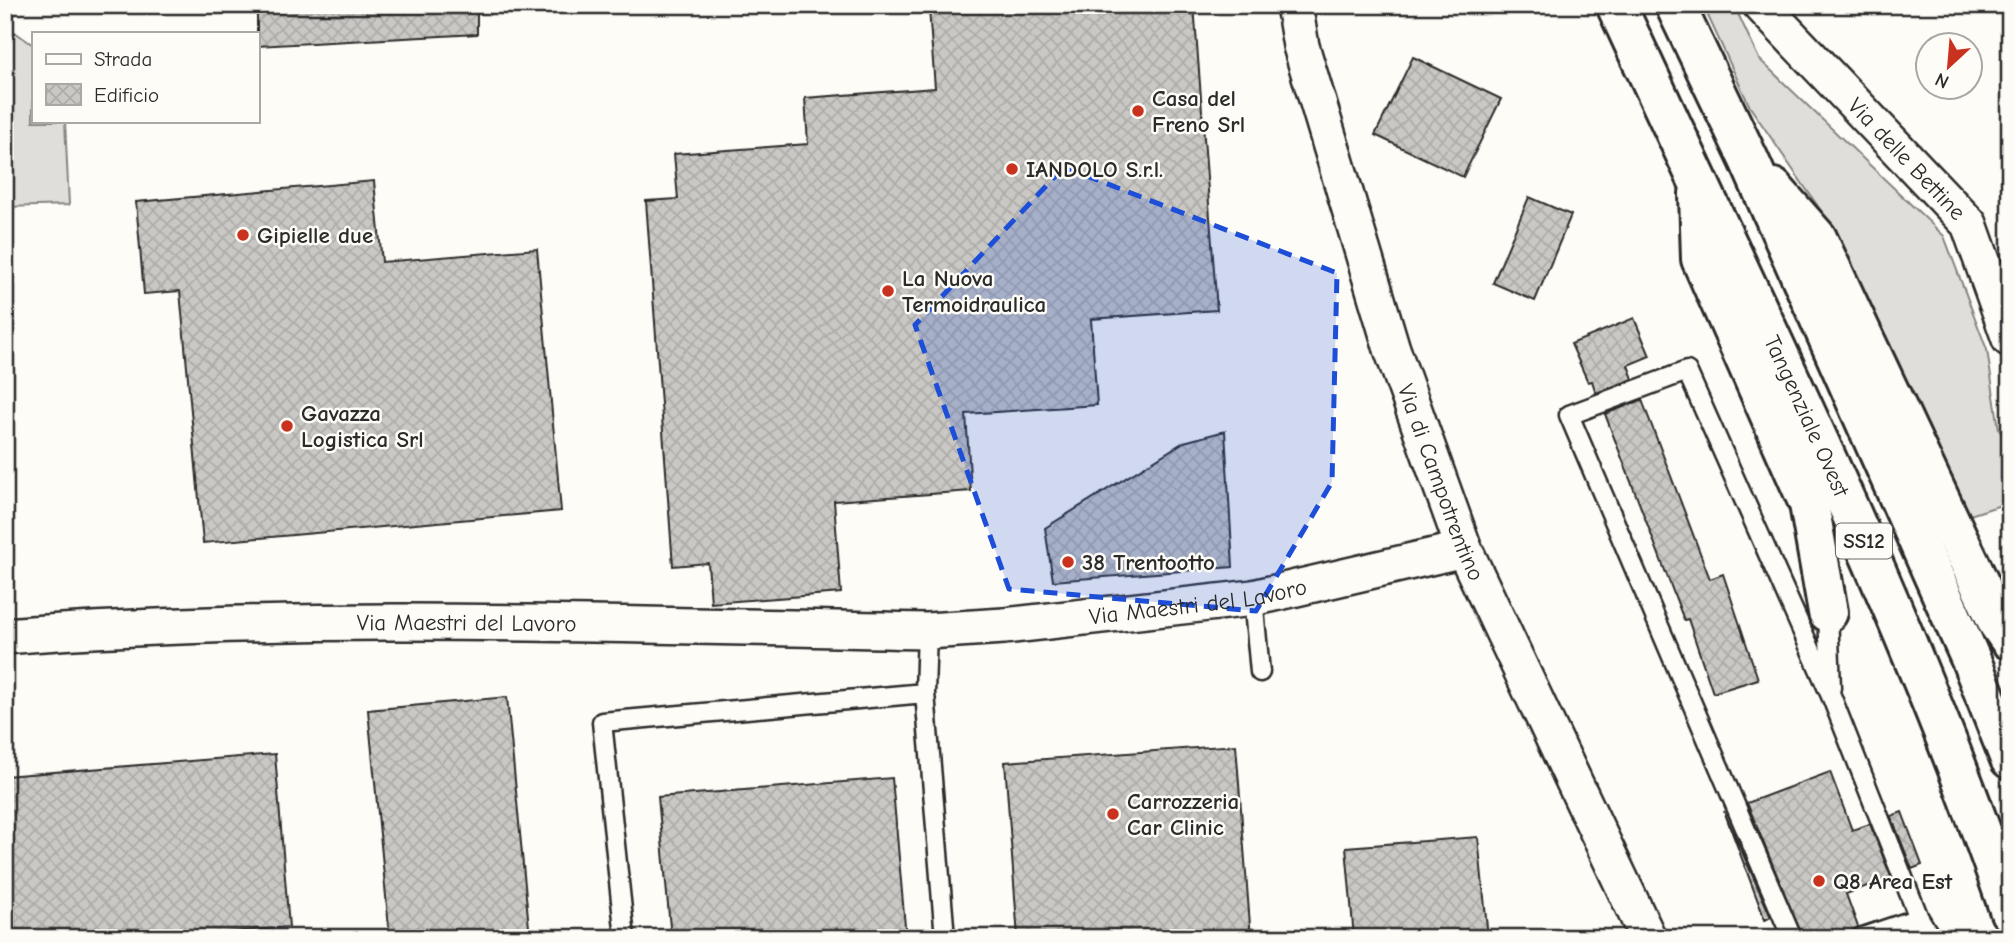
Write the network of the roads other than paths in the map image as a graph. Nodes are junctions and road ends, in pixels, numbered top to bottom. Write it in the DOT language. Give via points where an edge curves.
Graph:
graph roads {
  1 [pos="1294,5"];
  2 [pos="1616,5"];
  3 [pos="1675,5"];
  4 [pos="1761,5"];
  5 [pos="1749,160"];
  6 [pos="1699,178"];
  7 [pos="2010,339"];
  8 [pos="1464,549"];
  9 [pos="1253,598"];
  10 [pos="1828,612"];
  11 [pos="928,631"];
  12 [pos="5,636"];
  13 [pos="2010,640"];
  14 [pos="1260,672"];
  15 [pos="925,693"];
  16 [pos="1832,698"];
  17 [pos="2010,759"];
  18 [pos="2010,912"];
  19 [pos="1919,918"];
  20 [pos="625,938"];
  21 [pos="946,938"];
  22 [pos="1648,938"];
  23 [pos="1792,938"];
  24 [pos="1860,938"];
  25 [pos="1931,938"];
  1 -- 8 [label="street, Via di Campotrentino" via="1301,46 1392,349"];
  2 -- 6 [label="highway, Tangenziale Ovest / SS12"];
  3 -- 5 [label="highway, Tangenziale Ovest / SS12"];
  4 -- 7 [label="street, Via delle Bettine" via="1969,225"];
  5 -- 13 [label="highway" via="1817,238"];
  5 -- 17 [label="highway, Tangenziale Ovest / SS12" via="1971,660"];
  6 -- 10 [label="highway" via="1701,259 1808,504"];
  6 -- 18 [label="highway, Tangenziale Ovest / SS12" via="1843,490 1973,806"];
  8 -- 9 [label="street, Via Maestri del Lavoro"];
  8 -- 22 [label="street, Via di Campotrentino"];
  9 -- 11 [label="street, Via Maestri del Lavoro"];
  9 -- 14 [label="lane"];
  10 -- 16 [label="lane"];
  11 -- 12 [label="street, Via Maestri del Lavoro" via="399,620 139,625"];
  11 -- 15 [label="lane"];
  15 -- 20 [label="lane" via="602,722"];
  15 -- 21 [label="lane"];
  16 -- 19 [label="lane"];
  16 -- 23 [label="lane" via="1687,371 1569,415"];
  19 -- 24 [label="lane"];
  19 -- 25 [label="lane"];
}
